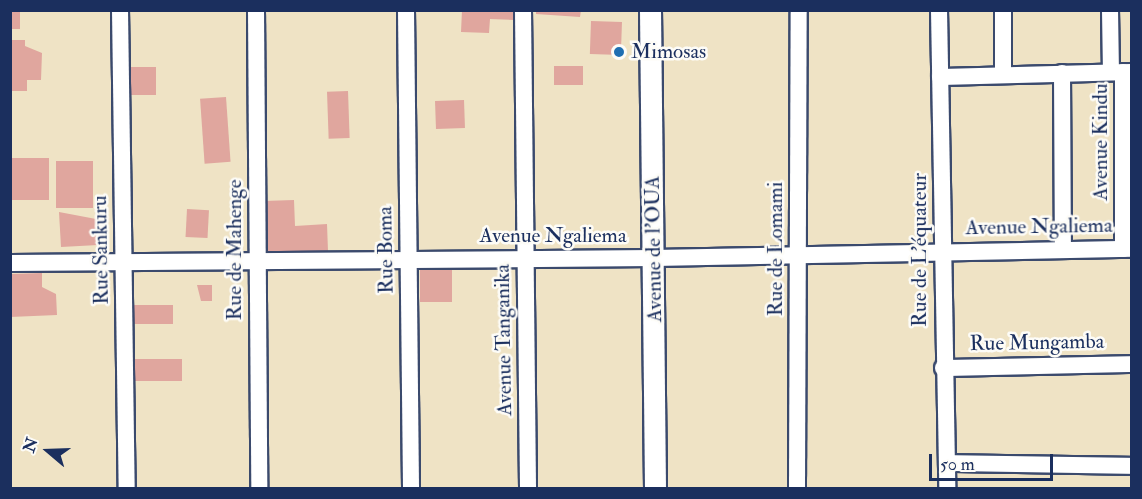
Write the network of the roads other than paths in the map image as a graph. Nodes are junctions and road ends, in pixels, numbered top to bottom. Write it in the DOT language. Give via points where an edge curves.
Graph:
graph roads {
  1 [pos="120,10"];
  2 [pos="256,10"];
  3 [pos="406,10"];
  4 [pos="523,10"];
  5 [pos="650,10"];
  6 [pos="799,10"];
  7 [pos="939,10"];
  8 [pos="1003,10"];
  9 [pos="1110,10"];
  10 [pos="1122,72"];
  11 [pos="1062,73"];
  12 [pos="1003,75"];
  13 [pos="940,77"];
  14 [pos="1127,249"];
  15 [pos="1063,250"];
  16 [pos="944,251"];
  17 [pos="799,254"];
  18 [pos="526,258"];
  19 [pos="654,258"];
  20 [pos="258,260"];
  21 [pos="408,260"];
  22 [pos="124,261"];
  23 [pos="10,263"];
  24 [pos="1131,364"];
  25 [pos="943,368"];
  26 [pos="947,463"];
  27 [pos="1131,466"];
  28 [pos="127,489"];
  29 [pos="259,489"];
  30 [pos="411,489"];
  31 [pos="528,489"];
  32 [pos="655,489"];
  33 [pos="797,489"];
  34 [pos="947,489"];
  1 -- 22 [label="street, Rue Sankuru"];
  2 -- 20 [label="street, Rue de Mahenge"];
  3 -- 21 [label="street, Rue Boma"];
  4 -- 18 [label="street, Avenue Tanganika"];
  5 -- 19 [label="street, Avenue de l’OUA"];
  6 -- 17 [label="street, Rue de Lomami"];
  7 -- 13 [label="street, Rue de L'équateur"];
  8 -- 12 [label="street"];
  9 -- 10 [label="street, Avenue Kindu"];
  10 -- 11 [label="street"];
  10 -- 14 [label="street, Avenue Kindu"];
  11 -- 12 [label="street"];
  11 -- 15 [label="street"];
  12 -- 13 [label="street"];
  13 -- 16 [label="street, Rue de L'équateur"];
  14 -- 15 [label="street, Avenue Ngaliema"];
  15 -- 16 [label="street, Avenue Ngaliema"];
  16 -- 17 [label="street, Avenue Ngaliema"];
  16 -- 25 [label="street, Rue de L'équateur"];
  17 -- 19 [label="street, Avenue Ngaliema"];
  17 -- 33 [label="street, Rue de Lomami"];
  18 -- 19 [label="street, Avenue Ngaliema"];
  18 -- 21 [label="street, Avenue Ngaliema"];
  18 -- 31 [label="street, Avenue Tanganika"];
  19 -- 32 [label="street, Avenue de l’OUA"];
  20 -- 21 [label="street, Avenue Ngaliema"];
  20 -- 22 [label="street, Avenue Ngaliema"];
  20 -- 29 [label="street, Rue de Mahenge"];
  21 -- 30 [label="street, Rue Boma"];
  22 -- 23 [label="street, Avenue Ngaliema"];
  22 -- 28 [label="street, Rue Sankuru"];
  24 -- 25 [label="street, Rue Mungamba"];
  25 -- 26 [label="street, Rue de L'équateur"];
  26 -- 27 [label="street"];
  26 -- 34 [label="street, Rue de L'équateur"];
}
